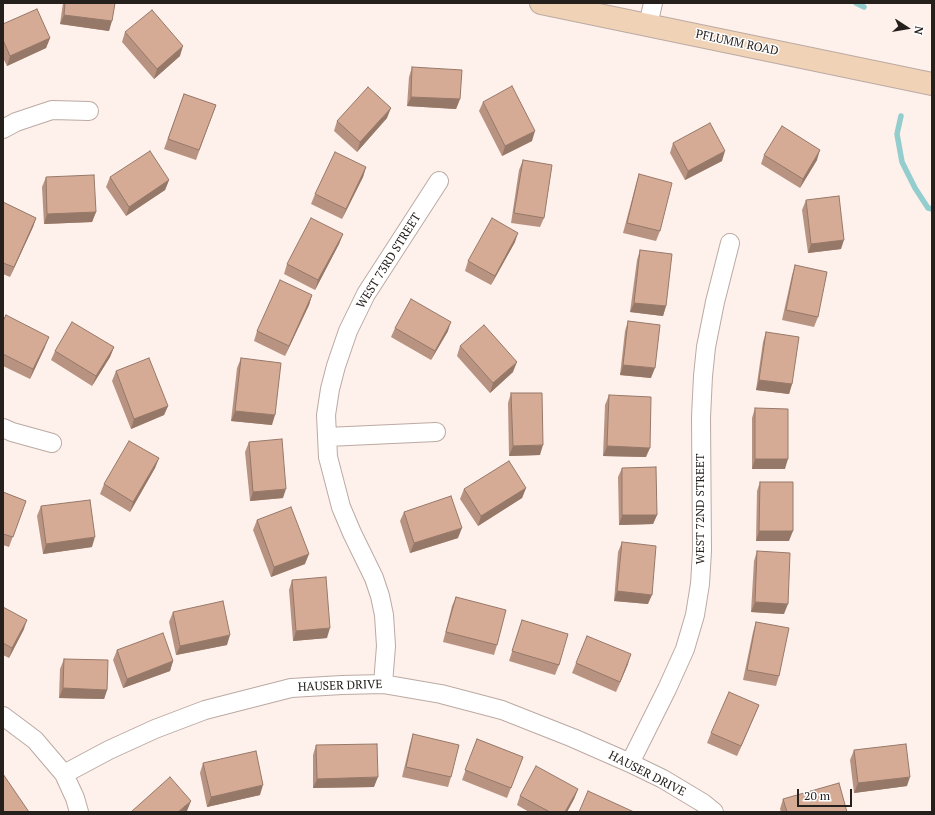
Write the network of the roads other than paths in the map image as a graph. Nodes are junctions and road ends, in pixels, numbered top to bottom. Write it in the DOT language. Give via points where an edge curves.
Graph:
graph roads {
  1 [pos="541,3"];
  2 [pos="653,3"];
  3 [pos="648,25"];
  4 [pos="932,84"];
  5 [pos="89,111"];
  6 [pos="3,129"];
  7 [pos="439,181"];
  8 [pos="730,243"];
  9 [pos="3,428"];
  10 [pos="436,432"];
  11 [pos="327,436"];
  12 [pos="52,443"];
  13 [pos="383,684"];
  14 [pos="3,716"];
  15 [pos="630,763"];
  16 [pos="64,774"];
  17 [pos="79,812"];
  18 [pos="714,812"];
  1 -- 3 [label="main road, PFLUMM ROAD"];
  2 -- 3 [label="street"];
  3 -- 4 [label="main road, PFLUMM ROAD"];
  5 -- 6 [label="street" via="52,110"];
  7 -- 11 [label="street, WEST 73RD STREET" via="366,294 348,331 330,389 326,415"];
  8 -- 15 [label="street, WEST 72ND STREET" via="706,347 701,416 702,551 695,615 685,649 667,690"];
  9 -- 12 [label="street"];
  10 -- 11 [label="street"];
  11 -- 13 [label="street, WEST 73RD STREET" via="328,457 342,507 380,596 386,646"];
  13 -- 15 [label="street, HAUSER DRIVE" via="441,694 502,710"];
  13 -- 16 [label="street, HAUSER DRIVE" via="291,688 205,710 155,729"];
  14 -- 16 [label="street" via="34,740"];
  15 -- 18 [label="street, HAUSER DRIVE" via="663,779"];
  16 -- 17 [label="street"];
}
